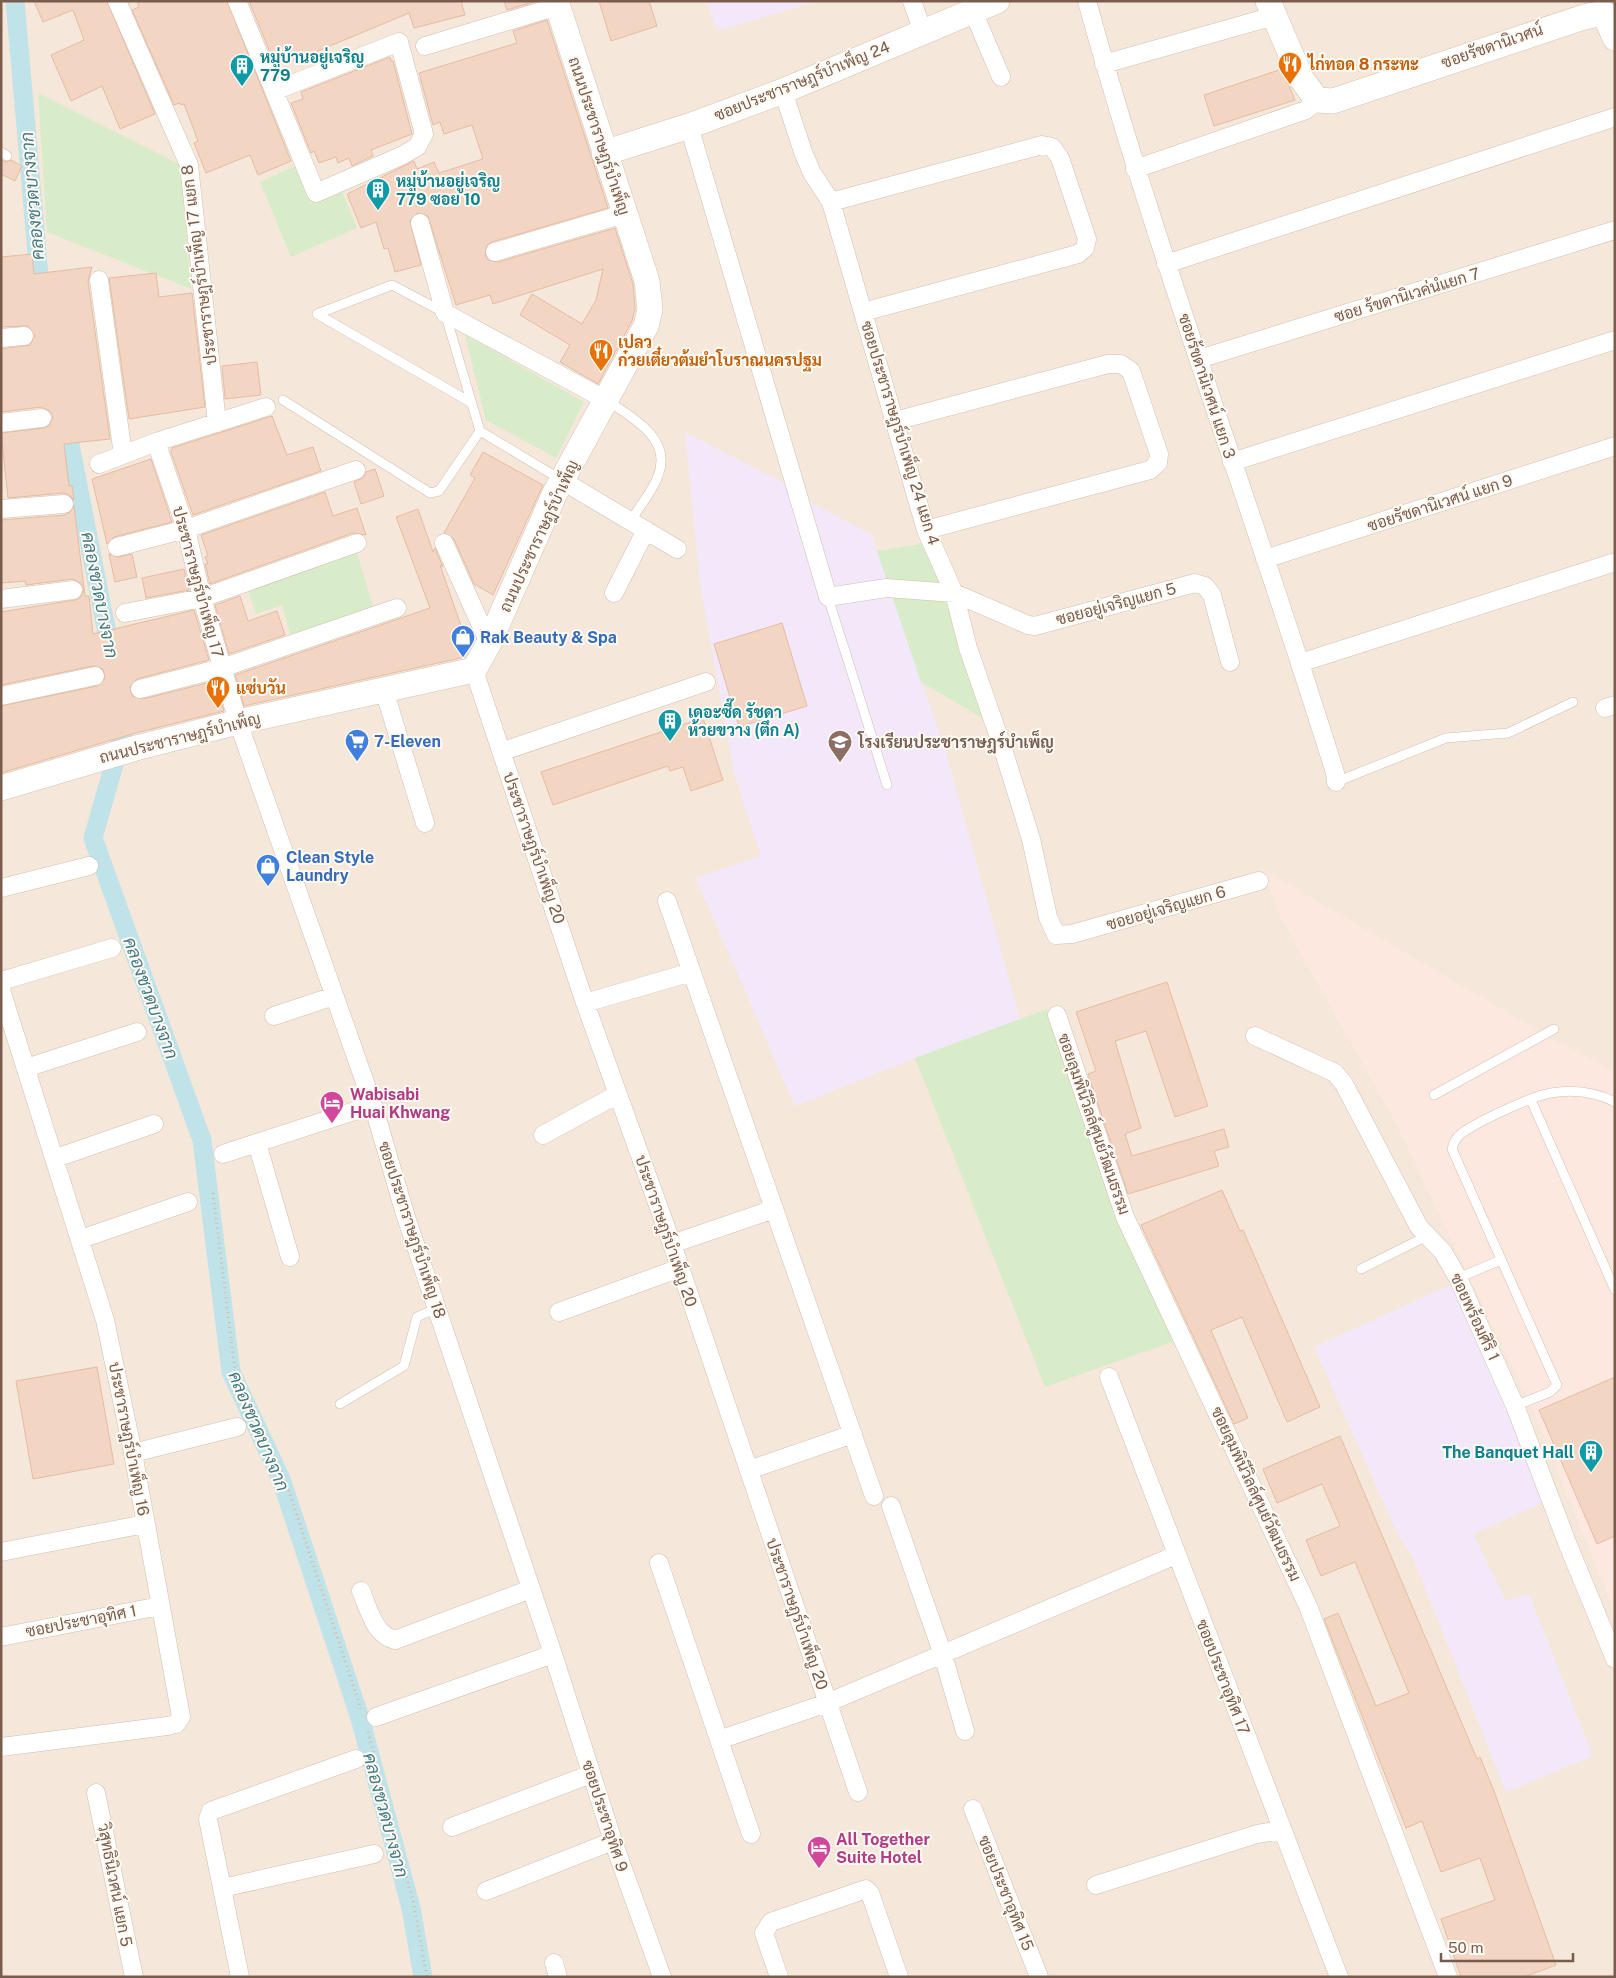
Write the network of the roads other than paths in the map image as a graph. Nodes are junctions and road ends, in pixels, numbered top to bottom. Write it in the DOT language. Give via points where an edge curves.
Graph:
graph roads {
  1 [pos="117,1"];
  2 [pos="237,1"];
  3 [pos="912,1"];
  4 [pos="998,1"];
  5 [pos="1087,1"];
  6 [pos="557,4"];
  7 [pos="1271,8"];
  8 [pos="1603,8"];
  9 [pos="973,12"];
  10 [pos="923,32"];
  11 [pos="1615,38"];
  12 [pos="425,46"];
  13 [pos="1104,64"];
  14 [pos="1002,77"];
  15 [pos="274,91"];
  16 [pos="783,91"];
  17 [pos="1317,100"];
  18 [pos="1615,117"];
  19 [pos="689,126"];
  20 [pos="604,152"];
  21 [pos="1135,169"];
  22 [pos="831,202"];
  23 [pos="624,214"];
  24 [pos="420,222"];
  25 [pos="1615,230"];
  26 [pos="495,252"];
  27 [pos="1166,264"];
  28 [pos="99,280"];
  29 [pos="445,312"];
  30 [pos="863,312"];
  31 [pos="24,336"];
  32 [pos="1,338"];
  33 [pos="1615,340"];
  34 [pos="1199,359"];
  35 [pos="284,400"];
  36 [pos="606,400"];
  37 [pos="470,402"];
  38 [pos="266,407"];
  39 [pos="42,418"];
  40 [pos="894,421"];
  41 [pos="1,423"];
  42 [pos="217,423"];
  43 [pos="480,431"];
  44 [pos="156,442"];
  45 [pos="1615,446"];
  46 [pos="123,455"];
  47 [pos="1232,462"];
  48 [pos="99,464"];
  49 [pos="356,470"];
  50 [pos="563,481"];
  51 [pos="64,504"];
  52 [pos="1,509"];
  53 [pos="634,516"];
  54 [pos="186,528"];
  55 [pos="646,530"];
  56 [pos="926,530"];
  57 [pos="357,543"];
  58 [pos="444,543"];
  59 [pos="116,547"];
  60 [pos="678,548"];
  61 [pos="1264,559"];
  62 [pos="1615,562"];
  63 [pos="73,590"];
  64 [pos="614,593"];
  65 [pos="954,593"];
  66 [pos="828,597"];
  67 [pos="202,598"];
  68 [pos="1,599"];
  69 [pos="397,608"];
  70 [pos="125,614"];
  71 [pos="489,643"];
  72 [pos="1230,662"];
  73 [pos="1300,663"];
  74 [pos="222,668"];
  75 [pos="474,670"];
  76 [pos="95,676"];
  77 [pos="706,682"];
  78 [pos="140,689"];
  79 [pos="384,690"];
  80 [pos="1,696"];
  81 [pos="1573,702"];
  82 [pos="238,722"];
  83 [pos="501,752"];
  84 [pos="1335,776"];
  85 [pos="887,785"];
  86 [pos="1,788"];
  87 [pos="425,823"];
  88 [pos="89,866"];
  89 [pos="1259,881"];
  90 [pos="1,888"];
  91 [pos="667,901"];
  92 [pos="1072,934"];
  93 [pos="112,948"];
  94 [pos="692,972"];
  95 [pos="1,981"];
  96 [pos="1,990"];
  97 [pos="334,996"];
  98 [pos="586,1003"];
  99 [pos="274,1016"];
  100 [pos="1057,1016"];
  101 [pos="1554,1029"];
  102 [pos="137,1032"];
  103 [pos="1255,1036"];
  104 [pos="26,1068"];
  105 [pos="618,1094"];
  106 [pos="1434,1095"];
  107 [pos="1531,1100"];
  108 [pos="1615,1102"];
  109 [pos="373,1105"];
  110 [pos="154,1124"];
  111 [pos="543,1135"];
  112 [pos="257,1143"];
  113 [pos="223,1154"];
  114 [pos="56,1158"];
  115 [pos="188,1202"];
  116 [pos="774,1209"];
  117 [pos="1427,1236"];
  118 [pos="81,1239"];
  119 [pos="672,1244"];
  120 [pos="290,1257"];
  121 [pos="1501,1260"];
  122 [pos="680,1268"];
  123 [pos="1361,1270"];
  124 [pos="1458,1278"];
  125 [pos="1615,1290"];
  126 [pos="437,1308"];
  127 [pos="559,1312"];
  128 [pos="1109,1377"];
  129 [pos="340,1404"];
  130 [pos="1515,1406"];
  131 [pos="237,1427"];
  132 [pos="853,1434"];
  133 [pos="133,1453"];
  134 [pos="748,1470"];
  135 [pos="874,1496"];
  136 [pos="891,1506"];
  137 [pos="145,1524"];
  138 [pos="1,1552"];
  139 [pos="1176,1554"];
  140 [pos="659,1563"];
  141 [pos="531,1589"];
  142 [pos="361,1591"];
  143 [pos="160,1606"];
  144 [pos="1,1637"];
  145 [pos="553,1654"];
  146 [pos="943,1655"];
  147 [pos="1615,1659"];
  148 [pos="827,1703"];
  149 [pos="369,1721"];
  150 [pos="965,1732"];
  151 [pos="719,1740"];
  152 [pos="1,1747"];
  153 [pos="356,1759"];
  154 [pos="591,1774"];
  155 [pos="858,1792"];
  156 [pos="96,1793"];
  157 [pos="972,1809"];
  158 [pos="452,1827"];
  159 [pos="1283,1830"];
  160 [pos="751,1834"];
  161 [pos="613,1841"];
  162 [pos="374,1854"];
  163 [pos="1096,1885"];
  164 [pos="222,1888"];
  165 [pos="486,1891"];
  166 [pos="134,1977"];
  167 [pos="240,1977"];
  168 [pos="662,1977"];
  169 [pos="779,1977"];
  170 [pos="899,1977"];
  171 [pos="1039,1977"];
  172 [pos="1339,1977"];
  173 [pos="1448,1977"];
  1 -- 42 [label="street, ประชาราษฎร์บำเพ็ญ 17 แยก 8" via="189,165"];
  2 -- 15 [label="street"];
  3 -- 10 [label="street"];
  4 -- 9 [label="street, ซอยประชาราษฎร์บำเพ็ญ 24"];
  5 -- 13 [label="street, ซอยร้ขดานิเวศน์ แยก 3"];
  6 -- 12 [label="street"];
  6 -- 20 [label="street, ถนนประชาราษฎร์บำเพ็ญ"];
  7 -- 13 [label="street"];
  7 -- 17 [label="street" via="1301,78"];
  8 -- 11 [label="street, ซอยรัชดานิเวศน์"];
  8 -- 17 [label="street, ซอยรัชดานิเวศน์" via="1332,101"];
  9 -- 10 [label="street, ซอยประชาราษฎร์บำเพ็ญ 24"];
  9 -- 14 [label="street"];
  10 -- 16 [label="street, ซอยประชาราษฎร์บำเพ็ญ 24"];
  13 -- 21 [label="street, ซอยร้ขดานิเวศน์ แยก 3"];
  15 -- 15 [label="street" via="316,193 418,147 424,134 399,42"];
  16 -- 19 [label="street, ซอยประชาราษฎร์บำเพ็ญ 24"];
  16 -- 22 [label="street, ซอยประชาราษฎร์บำเพ็ญ 24 แยก 4" via="812,173"];
  17 -- 21 [label="street" via="1306,110"];
  18 -- 27 [label="street"];
  19 -- 20 [label="street, ซอยประชาราษฎร์บำเพ็ญ 24"];
  19 -- 66 [label="street"];
  20 -- 23 [label="street, ถนนประชาราษฎร์บำเพ็ญ"];
  21 -- 27 [label="street, ซอยร้ขดานิเวศน์ แยก 3"];
  22 -- 30 [label="street, ซอยประชาราษฎร์บำเพ็ญ 24 แยก 4"];
  22 -- 30 [label="street" via="1042,146 1052,147 1060,158 1087,239 1085,248 1078,254"];
  23 -- 26 [label="street"];
  23 -- 36 [label="street, ถนนประชาราษฎร์บำเพ็ญ" via="647,281 650,310 646,326"];
  24 -- 29 [label="street"];
  25 -- 34 [label="street, ซอย ร้ขดานิเวค่นํแยก 7"];
  27 -- 34 [label="street, ซอยร้ขดานิเวศน์ แยก 3"];
  28 -- 46 [label="street"];
  29 -- 36 [label="street"];
  29 -- 37 [label="lane"];
  29 -- 37 [label="lane" via="392,285 317,314"];
  30 -- 40 [label="street, ซอยประชาราษฎร์บำเพ็ญ 24 แยก 4"];
  31 -- 32 [label="street"];
  33 -- 47 [label="street"];
  34 -- 47 [label="street, ซอยร้ขดานิเวศน์ แยก 3"];
  35 -- 43 [label="lane" via="430,493 439,491"];
  36 -- 50 [label="street, ถนนประชาราษฎร์บำเพ็ญ"];
  36 -- 53 [label="lane" via="650,431 661,458 658,477"];
  37 -- 43 [label="lane"];
  38 -- 42 [label="street"];
  39 -- 41 [label="street"];
  40 -- 56 [label="street, ซอยประชาราษฎร์บำเพ็ญ 24 แยก 4"];
  40 -- 56 [label="street" via="1108,364 1121,364 1131,371 1159,454 1158,463 1150,470"];
  42 -- 44 [label="street"];
  43 -- 50 [label="lane"];
  44 -- 46 [label="street"];
  44 -- 54 [label="street, ประชาราษฎร์บำเพ็ญ 17"];
  45 -- 61 [label="street, ซอยรัชดานิเวศน์ แยก 9"];
  46 -- 48 [label="street"];
  47 -- 61 [label="street, ซอยร้ขดานิเวศน์ แยก 3"];
  49 -- 54 [label="street"];
  50 -- 55 [label="street"];
  50 -- 71 [label="street, ถนนประชาราษฎร์บำเพ็ญ"];
  51 -- 52 [label="street"];
  54 -- 59 [label="street"];
  54 -- 67 [label="street, ประชาราษฎร์บำเพ็ญ 17"];
  55 -- 60 [label="street"];
  55 -- 64 [label="street"];
  56 -- 65 [label="street, ซอยประชาราษฎร์บำเพ็ญ 24 แยก 4"];
  57 -- 67 [label="street"];
  58 -- 71 [label="street"];
  61 -- 73 [label="street, ซอยร้ขดานิเวศน์ แยก 3"];
  62 -- 73 [label="street"];
  63 -- 68 [label="street"];
  65 -- 66 [label="street" via="886,588"];
  65 -- 72 [label="street, ซอยอยู่เจริญแยก 5" via="1035,626 1196,583 1205,586 1212,595"];
  65 -- 92 [label="street, ซอยประชาราษฎร์บำเพ็ญ 24 แยก 4" via="968,648 1031,839 1048,917 1056,935"];
  66 -- 85 [label="lane"];
  67 -- 70 [label="street"];
  67 -- 74 [label="street, ประชาราษฎร์บำเพ็ญ 17"];
  69 -- 74 [label="street"];
  71 -- 75 [label="street, ถนนประชาราษฎร์บำเพ็ญ"];
  73 -- 84 [label="street, ซอยร้ขดานิเวศน์ แยก 3"];
  74 -- 78 [label="street"];
  74 -- 82 [label="street, ประชาราษฎร์บำเพ็ญ 17"];
  75 -- 79 [label="street, ถนนประชาราษฎร์บำเพ็ญ"];
  75 -- 83 [label="street, ประชาราษฎร์บำเพ็ญ 20"];
  76 -- 80 [label="street"];
  77 -- 83 [label="street"];
  79 -- 82 [label="street, ถนนประชาราษฎร์บำเพ็ญ"];
  79 -- 87 [label="street"];
  81 -- 84 [label="lane" via="1508,733 1446,738"];
  82 -- 86 [label="street, ถนนประชาราษฎร์บำเพ็ญ"];
  82 -- 97 [label="street, ซอยประชาราษฎร์บำเพ็ญ 18"];
  83 -- 98 [label="street, ประชาราษฎร์บำเพ็ญ 20"];
  88 -- 90 [label="street"];
  89 -- 92 [label="street, ซอยอยู่เจริญแยก 6"];
  91 -- 94 [label="street"];
  93 -- 95 [label="street"];
  94 -- 98 [label="street"];
  94 -- 116 [label="street"];
  96 -- 104 [label="street, ประชาราษฎร์บำเพ็ญ 16"];
  97 -- 99 [label="street"];
  97 -- 109 [label="street, ซอยประชาราษฎร์บำเพ็ญ 18"];
  98 -- 105 [label="street, ประชาราษฎร์บำเพ็ญ 20"];
  100 -- 173 [label="street, ซอยลุมพินีวิลล์ศูนย์วัฒนธรรม" via="1125,1217 1308,1606"];
  101 -- 106 [label="lane"];
  102 -- 104 [label="street"];
  103 -- 117 [label="street, ซอยพร้อมศิริ 1" via="1335,1073 1344,1084 1419,1227"];
  104 -- 114 [label="street, ประชาราษฎร์บำเพ็ญ 16"];
  105 -- 111 [label="street"];
  105 -- 119 [label="street, ประชาราษฎร์บำเพ็ญ 20"];
  107 -- 108 [label="lane" via="1549,1093 1582,1092"];
  107 -- 121 [label="lane" via="1462,1133 1454,1141 1452,1149"];
  107 -- 125 [label="lane"];
  109 -- 112 [label="street"];
  109 -- 126 [label="street, ซอยประชาราษฎร์บำเพ็ญ 18"];
  110 -- 114 [label="street"];
  112 -- 113 [label="street"];
  112 -- 120 [label="street"];
  114 -- 118 [label="street, ประชาราษฎร์บำเพ็ญ 16"];
  115 -- 118 [label="street"];
  116 -- 119 [label="street"];
  116 -- 132 [label="street"];
  117 -- 123 [label="lane"];
  117 -- 124 [label="street, ซอยพร้อมศิริ 1" via="1443,1252"];
  118 -- 133 [label="street, ประชาราษฎร์บำเพ็ญ 16" via="106,1320"];
  119 -- 122 [label="street, ประชาราษฎร์บำเพ็ญ 20"];
  121 -- 124 [label="lane"];
  121 -- 130 [label="lane" via="1556,1385 1550,1392"];
  122 -- 127 [label="street"];
  122 -- 134 [label="street, ประชาราษฎร์บำเพ็ญ 20"];
  124 -- 130 [label="street, ซอยพร้อมศิริ 1"];
  126 -- 129 [label="lane" via="417,1317 404,1366"];
  126 -- 141 [label="street, ซอยประชาราษฎร์บำเพ็ญ 18"];
  128 -- 139 [label="street, ซอยประชาอุทิศ 17"];
  130 -- 147 [label="street, ซอยพร้อมศิริ 1"];
  131 -- 133 [label="street"];
  132 -- 134 [label="street"];
  132 -- 135 [label="street"];
  133 -- 137 [label="street, ประชาราษฎร์บำเพ็ญ 16"];
  134 -- 148 [label="street, ประชาราษฎร์บำเพ็ญ 20"];
  136 -- 146 [label="street"];
  137 -- 138 [label="street"];
  137 -- 143 [label="street, ประชาราษฎร์บำเพ็ญ 16"];
  139 -- 146 [label="street"];
  139 -- 159 [label="street, ซอยประชาอุทิศ 17"];
  140 -- 151 [label="street"];
  141 -- 142 [label="street" via="395,1640 385,1637 377,1629"];
  141 -- 145 [label="street, ซอยประชาราษฎร์บำเพ็ญ 18"];
  143 -- 144 [label="street, ซอยประชาอุทิศ 1"];
  143 -- 152 [label="street, ประชาราษฎร์บำเพ็ญ 16" via="181,1716 176,1724"];
  145 -- 149 [label="street"];
  145 -- 154 [label="street, ซอยประชาอุทิศ 9"];
  146 -- 148 [label="street"];
  146 -- 150 [label="street"];
  148 -- 151 [label="street"];
  148 -- 155 [label="street, ประชาราษฎร์บำเพ็ญ 20"];
  151 -- 160 [label="street"];
  153 -- 164 [label="street" via="211,1811 208,1819"];
  154 -- 158 [label="street"];
  154 -- 161 [label="street, ซอยประชาอุทิศ 9"];
  156 -- 166 [label="street, วิสุทธินิเวศน์ แยก 5"];
  157 -- 171 [label="street, ซอยประชาอุทิศ 15"];
  159 -- 163 [label="street" via="1257,1834"];
  159 -- 172 [label="street, ซอยประชาอุทิศ 17"];
  161 -- 165 [label="street"];
  161 -- 168 [label="street, ซอยประชาอุทิศ 9"];
  162 -- 164 [label="street"];
  164 -- 167 [label="street"];
  169 -- 170 [label="street" via="764,1933 771,1922 866,1889"];
}
